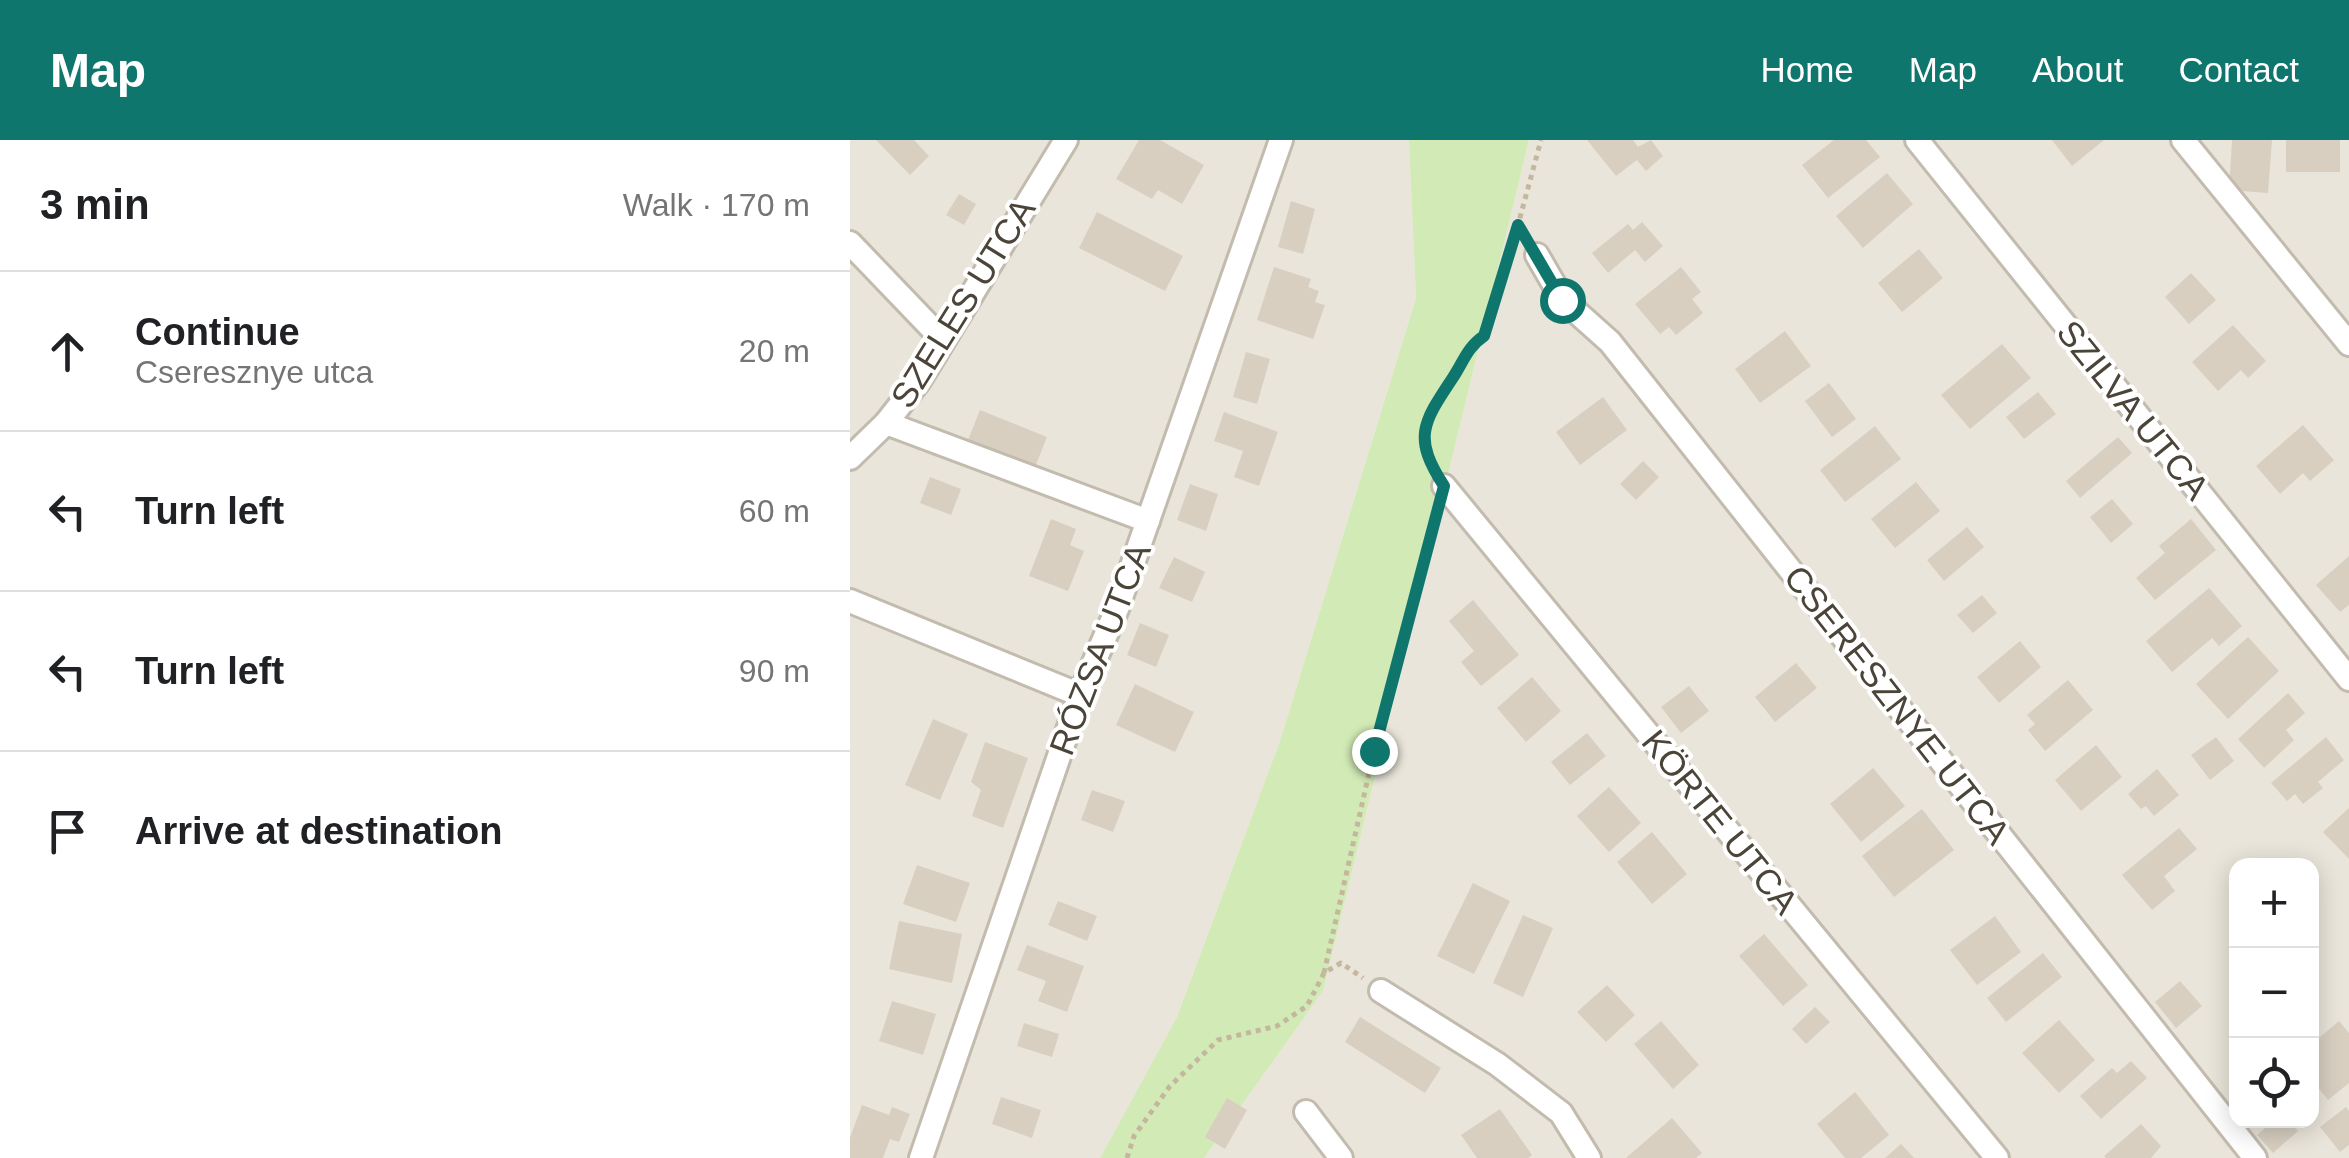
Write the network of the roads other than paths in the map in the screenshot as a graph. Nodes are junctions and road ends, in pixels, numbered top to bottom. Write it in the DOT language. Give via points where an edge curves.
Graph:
graph roads {
  1 [pos="1066,140"];
  2 [pos="1281,140"];
  3 [pos="1916,140"];
  4 [pos="2183,140"];
  5 [pos="850,243"];
  6 [pos="1537,255"];
  7 [pos="942,340"];
  8 [pos="2349,344"];
  9 [pos="886,423"];
  10 [pos="850,458"];
  11 [pos="1444,486"];
  12 [pos="1148,521"];
  13 [pos="850,602"];
  14 [pos="2349,679"];
  15 [pos="1080,695"];
  16 [pos="1381,991"];
  17 [pos="1306,1112"];
  18 [pos="921,1158"];
  19 [pos="1342,1158"];
  20 [pos="1589,1158"];
  21 [pos="1997,1158"];
  22 [pos="2256,1158"];
  1 -- 7 [label="street, SZELES UTCA"];
  2 -- 12 [label="street, RÓZSA UTCA"];
  3 -- 14 [label="street, SZILVA UTCA"];
  4 -- 8 [label="street"];
  5 -- 7 [label="street"];
  6 -- 22 [label="street, CSERESZNYE UTCA" via="1562,300 1610,342"];
  7 -- 9 [label="street, SZELES UTCA"];
  9 -- 10 [label="street, SZELES UTCA"];
  9 -- 12 [label="street"];
  11 -- 21 [label="street, KÖRTE UTCA"];
  12 -- 15 [label="street, RÓZSA UTCA"];
  13 -- 15 [label="street"];
  15 -- 18 [label="street, RÓZSA UTCA"];
  16 -- 20 [label="street" via="1498,1064 1561,1113"];
  17 -- 19 [label="street"];
}
